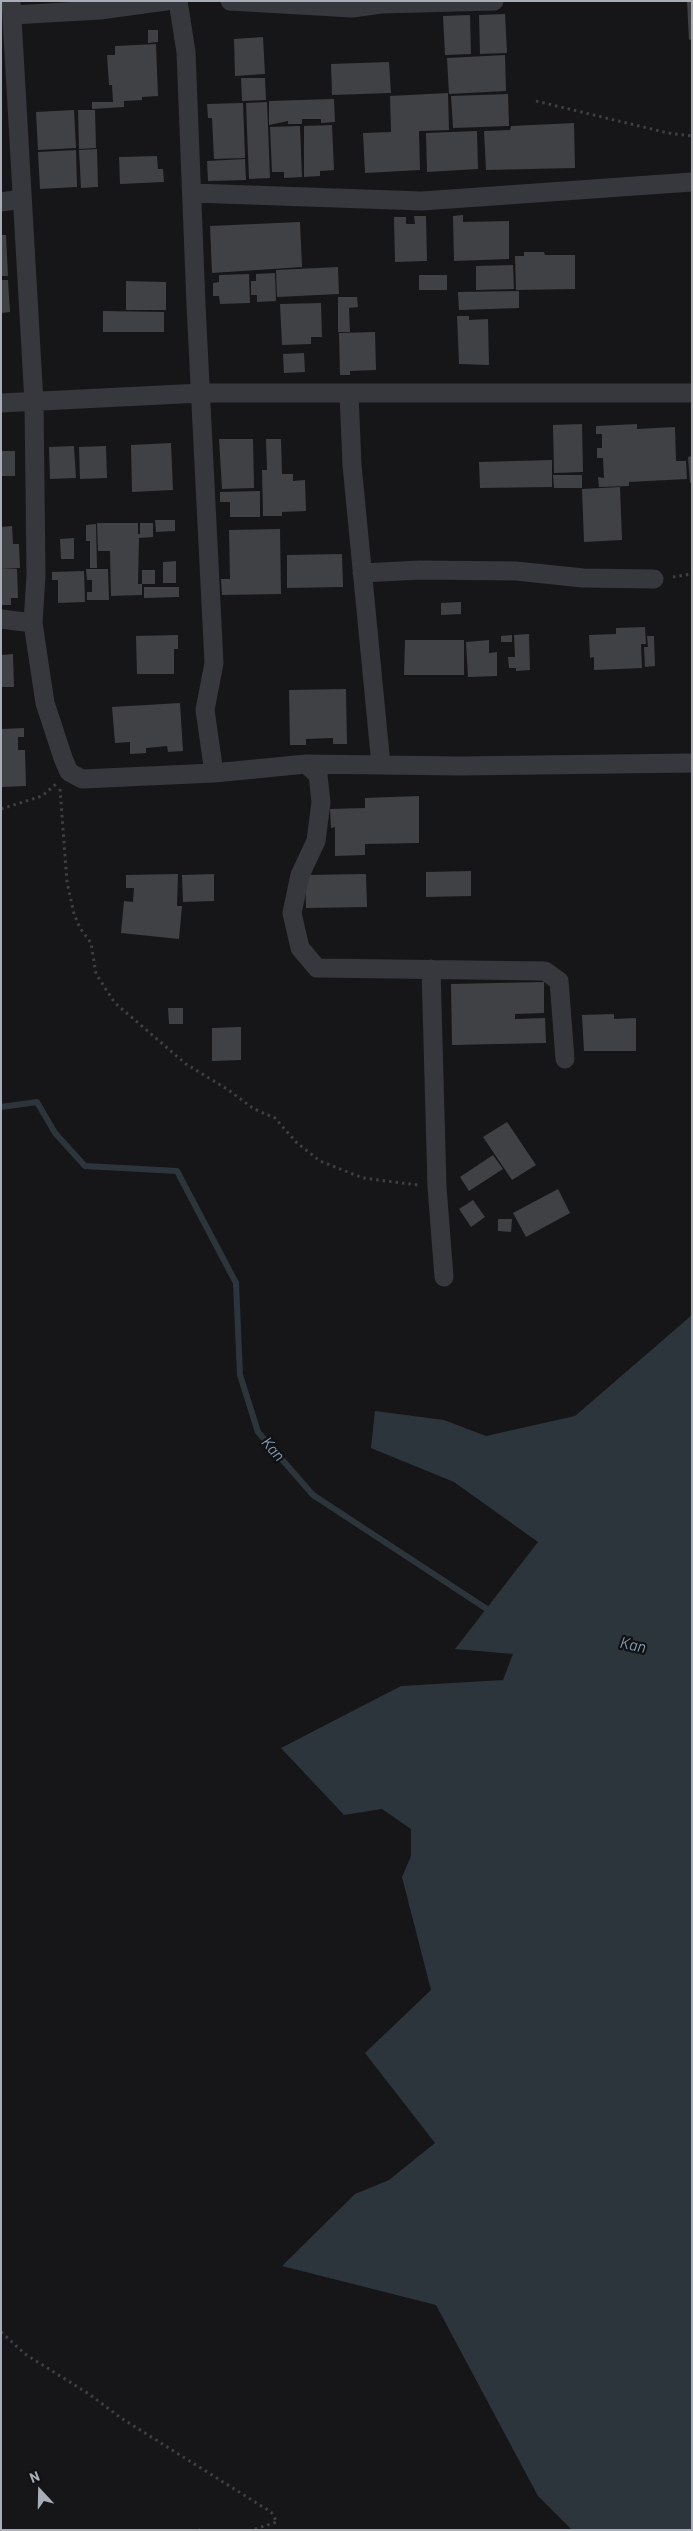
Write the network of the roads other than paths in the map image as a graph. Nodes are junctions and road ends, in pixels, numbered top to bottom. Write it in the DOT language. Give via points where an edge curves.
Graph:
graph roads {
  1 [pos="166,1"];
  2 [pos="178,1"];
  3 [pos="230,1"];
  4 [pos="494,1"];
  5 [pos="381,2"];
  6 [pos="11,8"];
  7 [pos="692,182"];
  8 [pos="193,193"];
  9 [pos="22,199"];
  10 [pos="1,202"];
  11 [pos="201,393"];
  12 [pos="692,393"];
  13 [pos="349,394"];
  14 [pos="34,402"];
  15 [pos="1,403"];
  16 [pos="362,573"];
  17 [pos="654,580"];
  18 [pos="1,619"];
  19 [pos="34,623"];
  20 [pos="306,764"];
  21 [pos="692,764"];
  22 [pos="381,765"];
  23 [pos="214,773"];
  24 [pos="431,969"];
  25 [pos="565,1059"];
  26 [pos="444,1277"];
  1 -- 6 [label="street" via="100,10"];
  2 -- 8 [label="street" via="186,52"];
  3 -- 5 [label="street" via="352,8"];
  4 -- 5 [label="street"];
  6 -- 9 [label="street"];
  7 -- 8 [label="street" via="422,201"];
  8 -- 11 [label="street"];
  9 -- 10 [label="street"];
  9 -- 14 [label="street"];
  11 -- 13 [label="street"];
  11 -- 14 [label="street"];
  11 -- 23 [label="street" via="214,663 205,710"];
  12 -- 13 [label="street"];
  13 -- 16 [label="street"];
  14 -- 15 [label="street"];
  14 -- 19 [label="street"];
  16 -- 17 [label="street" via="507,571"];
  16 -- 22 [label="street"];
  18 -- 19 [label="street"];
  19 -- 23 [label="street" via="45,703 69,772 82,779"];
  20 -- 22 [label="street"];
  20 -- 23 [label="street"];
  20 -- 24 [label="street" via="318,775 321,802 316,841 300,875 292,913 300,948 317,968"];
  21 -- 22 [label="street"];
  24 -- 25 [label="street" via="545,970 559,981"];
  24 -- 26 [label="street" via="437,1187"];
}
